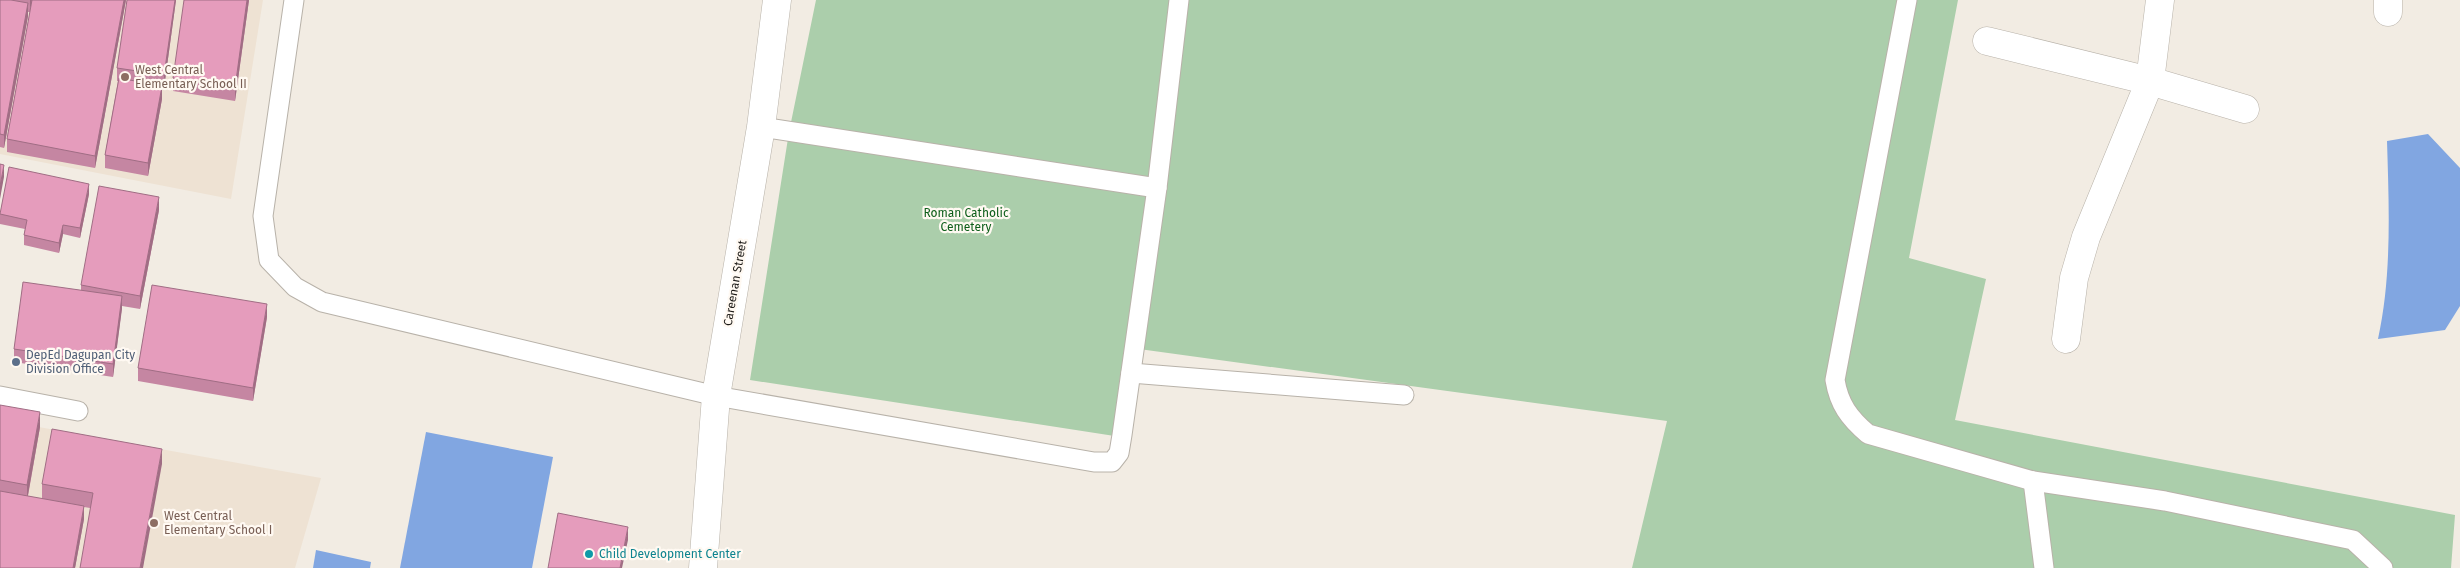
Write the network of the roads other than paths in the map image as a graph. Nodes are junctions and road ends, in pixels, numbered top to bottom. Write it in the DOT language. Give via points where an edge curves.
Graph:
graph roads {
  1 [pos="294,0"];
  2 [pos="777,0"];
  3 [pos="1180,0"];
  4 [pos="1907,0"];
  5 [pos="2160,0"];
  6 [pos="1987,40"];
  7 [pos="2150,81"];
  8 [pos="2245,109"];
  9 [pos="761,127"];
  10 [pos="1157,188"];
  11 [pos="2066,339"];
  12 [pos="1131,373"];
  13 [pos="1404,395"];
  14 [pos="0,396"];
  15 [pos="716,396"];
  16 [pos="78,411"];
  17 [pos="2033,482"];
  18 [pos="703,568"];
  19 [pos="2044,568"];
  20 [pos="2383,568"];
  1 -- 15 [label="lane" via="263,216 269,260 295,287 322,302"];
  2 -- 9 [label="street, Careenan Street"];
  3 -- 10 [label="lane"];
  4 -- 17 [label="lane" via="1840,346 1835,380 1838,397 1850,419 1868,434"];
  5 -- 7 [label="street"];
  6 -- 7 [label="street"];
  7 -- 8 [label="street"];
  7 -- 11 [label="street" via="2086,237 2074,278"];
  9 -- 10 [label="lane"];
  9 -- 15 [label="street, Careenan Street"];
  10 -- 12 [label="lane"];
  12 -- 13 [label="lane"];
  12 -- 15 [label="lane" via="1119,453 1112,462 1094,462"];
  14 -- 16 [label="lane"];
  15 -- 18 [label="street, Careenan Street"];
  17 -- 19 [label="lane"];
  17 -- 20 [label="lane" via="2165,501 2353,540"];
}
